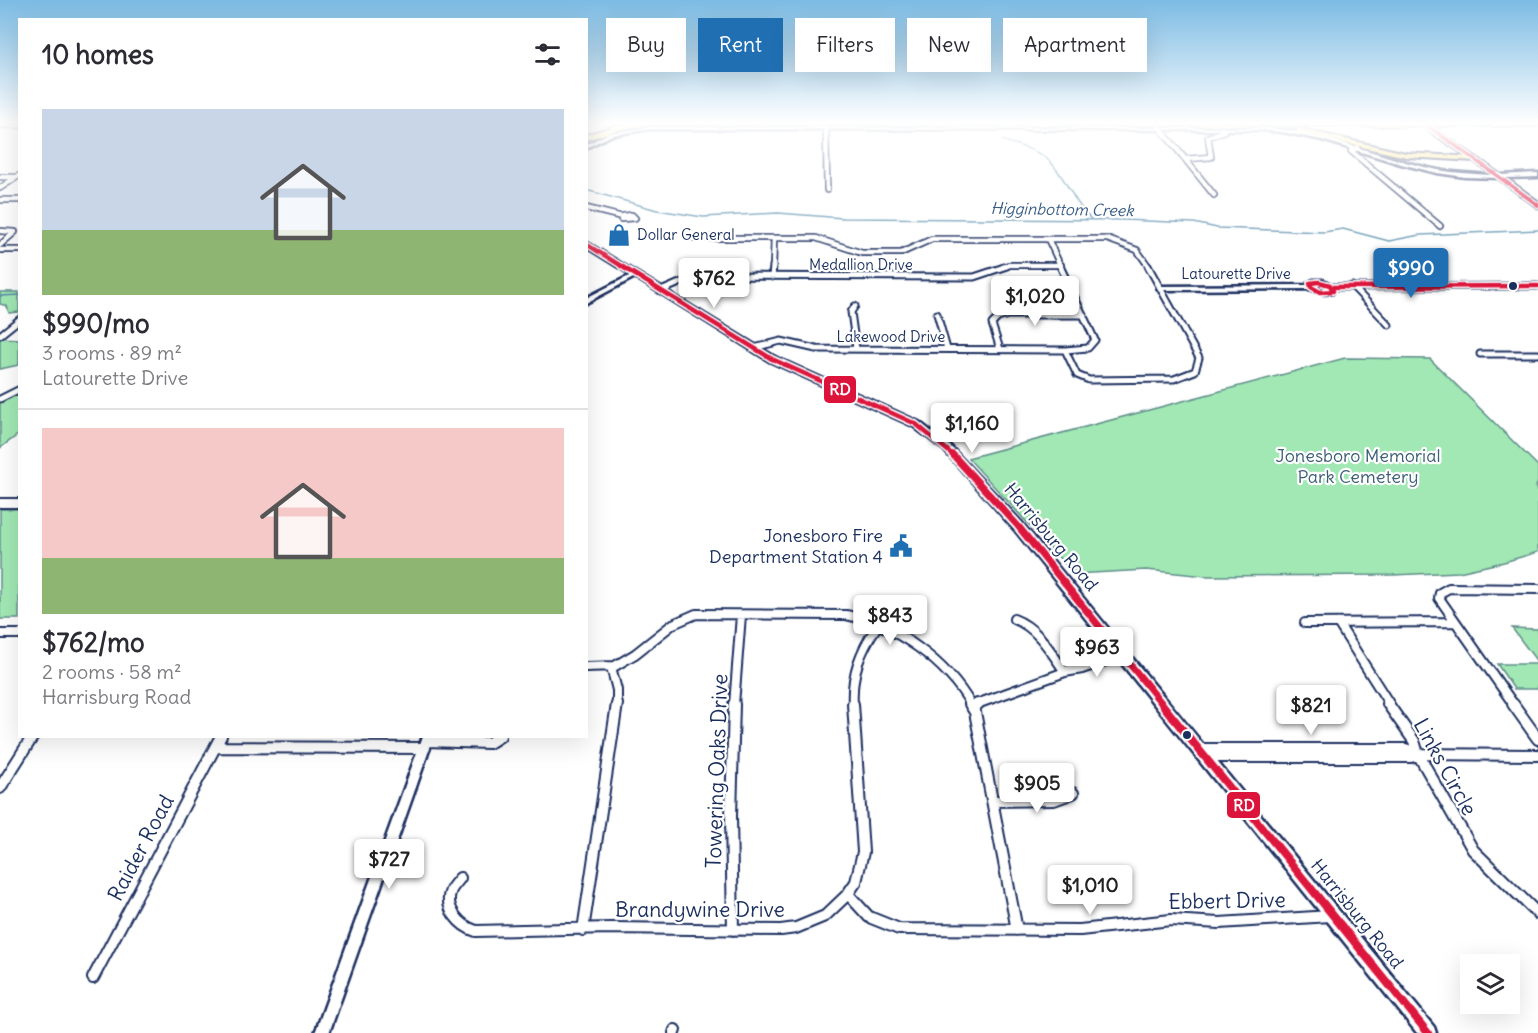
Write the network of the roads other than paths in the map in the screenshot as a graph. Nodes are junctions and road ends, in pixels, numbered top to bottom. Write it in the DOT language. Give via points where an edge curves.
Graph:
graph roads {
  1 [pos="826,171"];
  2 [pos="1195,171"];
  3 [pos="1375,171"];
  4 [pos="1439,171"];
  5 [pos="1490,171"];
  6 [pos="1496,175"];
  7 [pos="1538,175"];
  8 [pos="18,176"];
  9 [pos="0,177"];
  10 [pos="0,188"];
  11 [pos="827,189"];
  12 [pos="1214,195"];
  13 [pos="0,200"];
  14 [pos="18,200"];
  15 [pos="1538,205"];
  16 [pos="588,208"];
  17 [pos="622,217"];
  18 [pos="1440,226"];
  19 [pos="0,231"];
  20 [pos="695,238"];
  21 [pos="774,238"];
  22 [pos="1048,239"];
  23 [pos="0,245"];
  24 [pos="588,245"];
  25 [pos="0,250"];
  26 [pos="18,250"];
  27 [pos="1061,265"];
  28 [pos="635,275"];
  29 [pos="772,276"];
  30 [pos="1352,286"];
  31 [pos="1538,286"];
  32 [pos="1160,288"];
  33 [pos="661,291"];
  34 [pos="588,300"];
  35 [pos="855,306"];
  36 [pos="937,314"];
  37 [pos="1084,315"];
  38 [pos="18,321"];
  39 [pos="1389,325"];
  40 [pos="0,335"];
  41 [pos="754,348"];
  42 [pos="856,349"];
  43 [pos="947,349"];
  44 [pos="1000,349"];
  45 [pos="1065,350"];
  46 [pos="1480,354"];
  47 [pos="1538,354"];
  48 [pos="18,390"];
  49 [pos="0,399"];
  50 [pos="0,503"];
  51 [pos="18,503"];
  52 [pos="1538,589"];
  53 [pos="741,615"];
  54 [pos="1014,619"];
  55 [pos="1455,622"];
  56 [pos="1305,623"];
  57 [pos="1338,623"];
  58 [pos="877,626"];
  59 [pos="0,634"];
  60 [pos="18,634"];
  61 [pos="1120,652"];
  62 [pos="611,667"];
  63 [pos="588,668"];
  64 [pos="1065,672"];
  65 [pos="972,706"];
  66 [pos="32,738"];
  67 [pos="220,738"];
  68 [pos="498,738"];
  69 [pos="1538,739"];
  70 [pos="427,742"];
  71 [pos="215,747"];
  72 [pos="1202,753"];
  73 [pos="1418,754"];
  74 [pos="1538,755"];
  75 [pos="0,788"];
  76 [pos="1073,793"];
  77 [pos="992,801"];
  78 [pos="460,878"];
  79 [pos="848,894"];
  80 [pos="1538,914"];
  81 [pos="1333,916"];
  82 [pos="583,930"];
  83 [pos="733,930"];
  84 [pos="1017,930"];
  85 [pos="93,978"];
  86 [pos="322,1033"];
  87 [pos="1428,1033"];
  1 -- 11 [label="street"];
  2 -- 12 [label="street"];
  3 -- 18 [label="street"];
  4 -- 6 [label="street"];
  5 -- 6 [label="street"];
  6 -- 7 [label="street"];
  6 -- 15 [label="street"];
  8 -- 9 [label="street"];
  8 -- 10 [label="street"];
  13 -- 14 [label="street"];
  16 -- 17 [label="street"];
  19 -- 23 [label="street" via="15,232"];
  20 -- 21 [label="street"];
  21 -- 22 [label="street" via="821,239 852,252 873,253 900,253 932,239"];
  21 -- 29 [label="street"];
  22 -- 27 [label="street, Lakewood Drive"];
  22 -- 32 [label="street" via="1107,239 1137,250"];
  24 -- 28 [label="main road, Harrisburg Road"];
  25 -- 26 [label="street"];
  27 -- 29 [label="street, Medallion Drive" via="1009,265 974,277"];
  27 -- 37 [label="street, Lakewood Drive"];
  28 -- 33 [label="main road, Harrisburg Road"];
  28 -- 34 [label="street"];
  29 -- 33 [label="street, Medallion Drive" via="694,277"];
  30 -- 31 [label="street"];
  30 -- 32 [label="street, Latourette Drive" via="1332,287 1333,291 1328,293 1311,287"];
  30 -- 39 [label="street"];
  32 -- 45 [label="street" via="1199,358 1195,372 1174,379 1089,380 1077,375"];
  33 -- 41 [label="main road, Harrisburg Road"];
  35 -- 42 [label="street" via="851,312"];
  36 -- 43 [label="street"];
  37 -- 44 [label="street" via="998,318 992,324"];
  37 -- 45 [label="street, Lakewood Drive" via="1094,343 1082,349"];
  38 -- 40 [label="street"];
  41 -- 42 [label="street, Lakewood Drive" via="782,340 807,348"];
  41 -- 61 [label="main road, Harrisburg Road" via="936,437 1017,526"];
  42 -- 43 [label="street, Lakewood Drive"];
  43 -- 44 [label="street, Lakewood Drive"];
  44 -- 45 [label="street, Lakewood Drive"];
  46 -- 47 [label="street"];
  48 -- 49 [label="street"];
  50 -- 51 [label="street"];
  52 -- 55 [label="street" via="1447,588 1439,598"];
  53 -- 58 [label="street" via="846,615"];
  53 -- 62 [label="street" via="684,617"];
  53 -- 83 [label="street, Towering Oaks Drive" via="730,835"];
  54 -- 64 [label="street" via="1030,628"];
  55 -- 57 [label="street"];
  55 -- 69 [label="street"];
  56 -- 57 [label="street"];
  57 -- 73 [label="street, Links Circle" via="1414,741"];
  58 -- 65 [label="street" via="929,654 961,687"];
  58 -- 79 [label="street, Brandywine Drive" via="862,649 853,676 864,845 857,878"];
  59 -- 60 [label="street"];
  61 -- 64 [label="street"];
  61 -- 72 [label="main road, Harrisburg Road"];
  62 -- 63 [label="street"];
  62 -- 82 [label="street" via="617,706"];
  64 -- 65 [label="street"];
  65 -- 77 [label="street"];
  66 -- 75 [label="street"];
  67 -- 71 [label="street, Raider Road"];
  68 -- 70 [label="street" via="489,748"];
  70 -- 71 [label="street"];
  70 -- 86 [label="street"];
  71 -- 85 [label="street, Raider Road"];
  72 -- 73 [label="street" via="1411,757"];
  72 -- 81 [label="main road, Harrisburg Road"];
  73 -- 74 [label="street"];
  73 -- 80 [label="street, Links Circle" via="1473,850"];
  76 -- 77 [label="street" via="1054,800"];
  77 -- 84 [label="street"];
  78 -- 82 [label="street, Brandywine Drive" via="451,890 449,903 454,916 476,931"];
  79 -- 83 [label="street, Brandywine Drive" via="828,914 796,928"];
  79 -- 84 [label="street, Ebbert Drive" via="869,917 893,927"];
  81 -- 84 [label="street, Ebbert Drive" via="1219,922 1171,920 1080,930"];
  81 -- 87 [label="main road, Harrisburg Road"];
  82 -- 83 [label="street, Brandywine Drive"];
}
